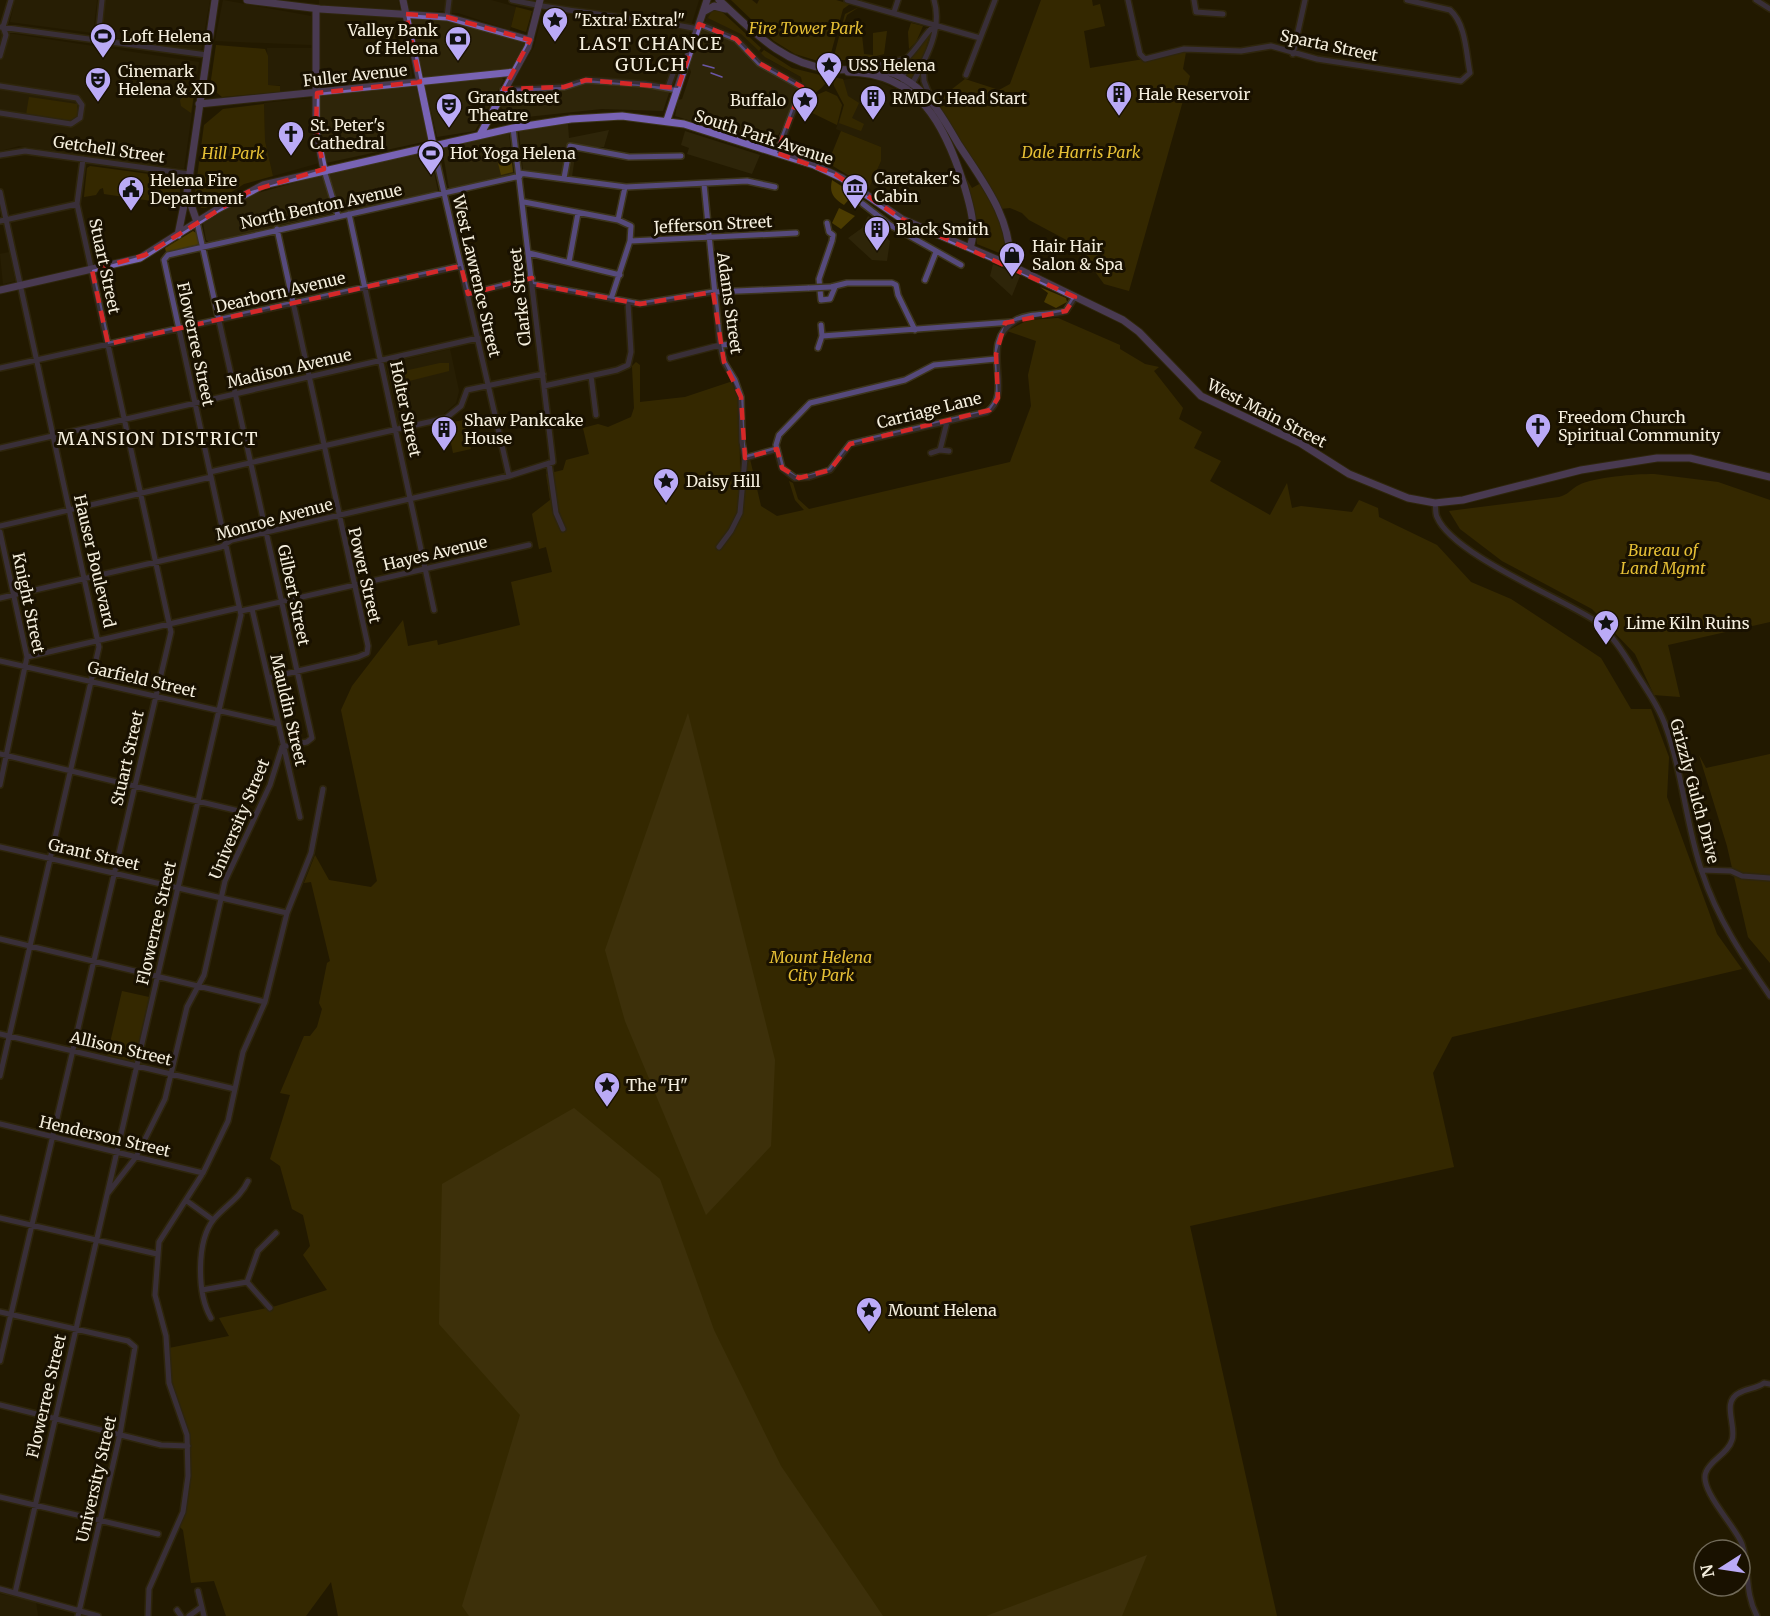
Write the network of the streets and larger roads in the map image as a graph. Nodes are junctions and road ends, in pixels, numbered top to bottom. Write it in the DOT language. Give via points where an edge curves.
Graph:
graph roads {
  1 [pos="11,0"];
  2 [pos="102,0"];
  3 [pos="215,0"];
  4 [pos="248,0"];
  5 [pos="316,0"];
  6 [pos="403,0"];
  7 [pos="448,0"];
  8 [pos="512,0"];
  9 [pos="707,0"];
  10 [pos="719,0"];
  11 [pos="847,0"];
  12 [pos="898,0"];
  13 [pos="934,0"];
  14 [pos="994,0"];
  15 [pos="1128,0"];
  16 [pos="1194,0"];
  17 [pos="1305,0"];
  18 [pos="1407,0"];
  19 [pos="1756,0"];
  20 [pos="256,1"];
  21 [pos="539,3"];
  22 [pos="874,3"];
  23 [pos="316,9"];
  24 [pos="729,9"];
  25 [pos="1770,9"];
  26 [pos="703,12"];
  27 [pos="894,12"];
  28 [pos="405,14"];
  29 [pos="1222,14"];
  30 [pos="447,17"];
  31 [pos="935,25"];
  32 [pos="698,26"];
  33 [pos="1,27"];
  34 [pos="980,38"];
  35 [pos="98,39"];
  36 [pos="530,40"];
  37 [pos="1293,54"];
  38 [pos="207,55"];
  39 [pos="0,56"];
  40 [pos="906,59"];
  41 [pos="923,63"];
  42 [pos="685,66"];
  43 [pos="868,67"];
  44 [pos="833,69"];
  45 [pos="514,72"];
  46 [pos="966,75"];
  47 [pos="420,82"];
  48 [pos="905,85"];
  49 [pos="0,86"];
  50 [pos="668,87"];
  51 [pos="503,90"];
  52 [pos="677,90"];
  53 [pos="317,93"];
  54 [pos="931,99"];
  55 [pos="199,105"];
  56 [pos="0,113"];
  57 [pos="667,120"];
  58 [pos="513,128"];
  59 [pos="480,135"];
  60 [pos="433,145"];
  61 [pos="777,153"];
  62 [pos="0,155"];
  63 [pos="681,156"];
  64 [pos="82,159"];
  65 [pos="324,170"];
  66 [pos="189,174"];
  67 [pos="520,174"];
  68 [pos="564,178"];
  69 [pos="704,184"];
  70 [pos="625,187"];
  71 [pos="775,187"];
  72 [pos="0,192"];
  73 [pos="187,193"];
  74 [pos="444,193"];
  75 [pos="865,193"];
  76 [pos="524,202"];
  77 [pos="77,204"];
  78 [pos="349,213"];
  79 [pos="578,213"];
  80 [pos="338,216"];
  81 [pos="618,220"];
  82 [pos="3,221"];
  83 [pos="197,222"];
  84 [pos="827,223"];
  85 [pos="277,229"];
  86 [pos="796,233"];
  87 [pos="178,235"];
  88 [pos="707,239"];
  89 [pos="630,241"];
  90 [pos="204,246"];
  91 [pos="970,248"];
  92 [pos="529,252"];
  93 [pos="936,252"];
  94 [pos="165,258"];
  95 [pos="569,262"];
  96 [pos="961,265"];
  97 [pos="1010,265"];
  98 [pos="461,266"];
  99 [pos="92,270"];
  100 [pos="620,275"];
  101 [pos="925,280"];
  102 [pos="532,281"];
  103 [pos="20,286"];
  104 [pos="366,286"];
  105 [pos="833,287"];
  106 [pos="0,290"];
  107 [pos="713,292"];
  108 [pos="468,294"];
  109 [pos="1075,297"];
  110 [pos="611,299"];
  111 [pos="292,303"];
  112 [pos="628,303"];
  113 [pos="220,320"];
  114 [pos="1014,322"];
  115 [pos="822,325"];
  116 [pos="984,325"];
  117 [pos="179,329"];
  118 [pos="915,330"];
  119 [pos="1002,333"];
  120 [pos="822,336"];
  121 [pos="478,338"];
  122 [pos="108,344"];
  123 [pos="735,344"];
  124 [pos="720,345"];
  125 [pos="818,348"];
  126 [pos="670,358"];
  127 [pos="996,359"];
  128 [pos="36,360"];
  129 [pos="382,360"];
  130 [pos="0,368"];
  131 [pos="543,374"];
  132 [pos="591,376"];
  133 [pos="308,377"];
  134 [pos="489,385"];
  135 [pos="544,386"];
  136 [pos="236,394"];
  137 [pos="195,403"];
  138 [pos="596,415"];
  139 [pos="124,419"];
  140 [pos="947,422"];
  141 [pos="397,430"];
  142 [pos="53,435"];
  143 [pos="324,447"];
  144 [pos="0,448"];
  145 [pos="777,449"];
  146 [pos="940,450"];
  147 [pos="949,451"];
  148 [pos="931,453"];
  149 [pos="745,458"];
  150 [pos="251,463"];
  151 [pos="551,463"];
  152 [pos="211,474"];
  153 [pos="509,476"];
  154 [pos="1770,477"];
  155 [pos="141,493"];
  156 [pos="411,499"];
  157 [pos="1435,503"];
  158 [pos="69,510"];
  159 [pos="338,516"];
  160 [pos="0,526"];
  161 [pos="563,530"];
  162 [pos="0,532"];
  163 [pos="266,532"];
  164 [pos="226,544"];
  165 [pos="529,545"];
  166 [pos="719,547"];
  167 [pos="156,562"];
  168 [pos="426,568"];
  169 [pos="85,579"];
  170 [pos="354,585"];
  171 [pos="14,595"];
  172 [pos="0,598"];
  173 [pos="281,601"];
  174 [pos="240,609"];
  175 [pos="252,609"];
  176 [pos="434,610"];
  177 [pos="170,624"];
  178 [pos="99,641"];
  179 [pos="27,657"];
  180 [pos="0,661"];
  181 [pos="27,668"];
  182 [pos="297,672"];
  183 [pos="268,678"];
  184 [pos="93,681"];
  185 [pos="156,696"];
  186 [pos="219,710"];
  187 [pos="278,724"];
  188 [pos="312,738"];
  189 [pos="282,747"];
  190 [pos="0,754"];
  191 [pos="7,756"];
  192 [pos="72,769"];
  193 [pos="135,784"];
  194 [pos="0,785"];
  195 [pos="322,789"];
  196 [pos="198,799"];
  197 [pos="256,815"];
  198 [pos="300,817"];
  199 [pos="0,847"];
  200 [pos="49,858"];
  201 [pos="1701,870"];
  202 [pos="114,873"];
  203 [pos="1770,878"];
  204 [pos="178,888"];
  205 [pos="220,898"];
  206 [pos="287,914"];
  207 [pos="0,939"];
  208 [pos="29,946"];
  209 [pos="94,961"];
  210 [pos="157,976"];
  211 [pos="199,986"];
  212 [pos="1770,996"];
  213 [pos="265,1002"];
  214 [pos="0,1034"];
  215 [pos="9,1036"];
  216 [pos="73,1051"];
  217 [pos="136,1065"];
  218 [pos="170,1073"];
  219 [pos="0,1076"];
  220 [pos="235,1089"];
  221 [pos="0,1125"];
  222 [pos="52,1138"];
  223 [pos="117,1153"];
  224 [pos="136,1157"];
  225 [pos="203,1173"];
  226 [pos="248,1181"];
  227 [pos="106,1197"];
  228 [pos="187,1201"];
  229 [pos="0,1218"];
  230 [pos="213,1220"];
  231 [pos="32,1226"];
  232 [pos="276,1233"];
  233 [pos="95,1241"];
  234 [pos="157,1254"];
  235 [pos="247,1282"];
  236 [pos="202,1290"];
  237 [pos="270,1308"];
  238 [pos="0,1312"];
  239 [pos="11,1315"];
  240 [pos="211,1318"];
  241 [pos="75,1330"];
  242 [pos="0,1361"];
  243 [pos="1770,1384"];
  244 [pos="0,1405"];
  245 [pos="54,1418"];
  246 [pos="120,1434"];
  247 [pos="188,1446"];
  248 [pos="0,1497"];
  249 [pos="34,1506"];
  250 [pos="100,1520"];
  251 [pos="158,1534"];
  252 [pos="0,1590"];
  253 [pos="198,1591"];
  254 [pos="15,1593"];
  255 [pos="200,1608"];
  256 [pos="177,1610"];
  257 [pos="79,1613"];
  258 [pos="98,1616"];
  259 [pos="148,1616"];
  260 [pos="182,1616"];
  261 [pos="189,1616"];
  262 [pos="204,1616"];
  263 [pos="1757,1616"];
  1 -- 33 [label="street"];
  2 -- 35 [label="street"];
  3 -- 38 [label="street"];
  4 -- 20 [label="street"];
  5 -- 23 [label="street"];
  6 -- 28 [label="street, West Lawrence Street"];
  7 -- 30 [label="street"];
  8 -- 21 [label="street"];
  9 -- 26 [label="street"];
  10 -- 24 [label="street"];
  11 -- 22 [label="street"];
  12 -- 27 [label="street"];
  13 -- 31 [label="street"];
  14 -- 34 [label="street"];
  15 -- 37 [label="street, Sparta Street" via="1140,54 1145,59 1184,49 1241,51 1271,46"];
  16 -- 29 [label="street" via="1196,12"];
  17 -- 37 [label="street"];
  18 -- 37 [label="street, Sparta Street" via="1450,10 1459,21 1470,73 1466,79"];
  19 -- 25 [label="street"];
  20 -- 23 [label="street"];
  21 -- 32 [label="street"];
  21 -- 36 [label="street"];
  22 -- 27 [label="street"];
  23 -- 28 [label="street"];
  23 -- 53 [label="street"];
  24 -- 26 [label="street" via="714,6"];
  24 -- 44 [label="street" via="779,52 812,66"];
  26 -- 32 [label="street"];
  27 -- 31 [label="street"];
  28 -- 30 [label="street"];
  28 -- 47 [label="street, West Lawrence Street"];
  30 -- 36 [label="street"];
  31 -- 34 [label="street"];
  31 -- 40 [label="street"];
  31 -- 41 [label="street"];
  32 -- 42 [label="street"];
  32 -- 61 [label="street" via="736,39 759,63 802,87"];
  33 -- 35 [label="street"];
  33 -- 39 [label="street" via="6,35"];
  34 -- 46 [label="street"];
  35 -- 38 [label="street"];
  36 -- 45 [label="street"];
  38 -- 55 [label="street"];
  40 -- 43 [label="street"];
  40 -- 48 [label="street"];
  41 -- 48 [label="street"];
  41 -- 54 [label="street"];
  42 -- 50 [label="street" via="675,68"];
  42 -- 52 [label="street"];
  43 -- 44 [label="street"];
  43 -- 48 [label="street"];
  44 -- 48 [label="street" via="876,75"];
  45 -- 47 [label="street, Fuller Avenue"];
  45 -- 51 [label="street"];
  47 -- 53 [label="street, Fuller Avenue"];
  47 -- 60 [label="street, West Lawrence Street"];
  48 -- 54 [label="street"];
  48 -- 91 [label="street" via="933,113 950,147 969,201 974,228"];
  49 -- 56 [label="street" via="78,98 82,105 80,118 71,124"];
  50 -- 51 [label="street" via="586,80 564,87"];
  50 -- 52 [label="street"];
  51 -- 59 [label="street"];
  52 -- 57 [label="street"];
  53 -- 55 [label="street, Fuller Avenue"];
  53 -- 65 [label="street" via="316,131"];
  54 -- 97 [label="street" via="996,204 1008,240"];
  55 -- 66 [label="street"];
  57 -- 58 [label="street, South Park Avenue" via="609,116"];
  57 -- 61 [label="street, South Park Avenue"];
  58 -- 59 [label="street, South Park Avenue"];
  58 -- 67 [label="street, Clarke Street"];
  59 -- 60 [label="street, South Park Avenue"];
  60 -- 65 [label="street, South Park Avenue"];
  60 -- 74 [label="street, West Lawrence Street"];
  61 -- 75 [label="street, South Park Avenue" via="828,171"];
  62 -- 64 [label="street, Getchell Street" via="25,151"];
  63 -- 68 [label="street" via="629,157 570,146"];
  64 -- 66 [label="street, Getchell Street"];
  64 -- 77 [label="street, Stuart Street"];
  65 -- 80 [label="street"];
  65 -- 83 [label="street, South Park Avenue" via="256,188"];
  66 -- 73 [label="street"];
  67 -- 68 [label="street, North Benton Avenue"];
  67 -- 74 [label="street, North Benton Avenue"];
  67 -- 76 [label="street, Clarke Street"];
  68 -- 70 [label="street, North Benton Avenue"];
  69 -- 70 [label="street, North Benton Avenue"];
  69 -- 71 [label="street, North Benton Avenue" via="747,181"];
  69 -- 88 [label="street, Adams Street"];
  70 -- 81 [label="street"];
  72 -- 82 [label="street, Hauser Boulevard"];
  73 -- 83 [label="street"];
  73 -- 87 [label="street"];
  74 -- 78 [label="street, North Benton Avenue"];
  74 -- 98 [label="street, West Lawrence Street"];
  75 -- 91 [label="street, South Park Avenue" via="902,219"];
  75 -- 93 [label="street" via="862,205"];
  76 -- 79 [label="street"];
  76 -- 92 [label="street, Clarke Street"];
  77 -- 82 [label="street"];
  77 -- 99 [label="street, Stuart Street"];
  78 -- 80 [label="street, North Benton Avenue"];
  78 -- 104 [label="street, Holter Street"];
  79 -- 81 [label="street"];
  79 -- 95 [label="street"];
  80 -- 85 [label="street, North Benton Avenue"];
  81 -- 89 [label="street" via="631,226"];
  82 -- 103 [label="street, Hauser Boulevard"];
  83 -- 87 [label="street, South Park Avenue"];
  83 -- 90 [label="street, Gilbert Street"];
  84 -- 105 [label="street" via="833,235 819,279 821,300 830,299"];
  85 -- 90 [label="street, North Benton Avenue"];
  85 -- 111 [label="street, Power Street"];
  86 -- 88 [label="street, Jefferson Street"];
  87 -- 99 [label="street" via="140,258"];
  88 -- 89 [label="street, Jefferson Street"];
  88 -- 107 [label="street, Adams Street"];
  89 -- 100 [label="street"];
  90 -- 94 [label="street, North Benton Avenue"];
  90 -- 113 [label="street, Gilbert Street"];
  91 -- 97 [label="street, South Park Avenue"];
  92 -- 95 [label="street"];
  92 -- 102 [label="street, Clarke Street"];
  93 -- 96 [label="street"];
  93 -- 101 [label="street"];
  94 -- 117 [label="street, Flowerree Street"];
  95 -- 100 [label="street"];
  97 -- 109 [label="street, South Park Avenue"];
  98 -- 104 [label="street, Dearborn Avenue"];
  98 -- 108 [label="street, West Lawrence Street"];
  99 -- 103 [label="street"];
  99 -- 122 [label="street, Stuart Street"];
  100 -- 110 [label="street"];
  102 -- 108 [label="street"];
  102 -- 110 [label="street"];
  102 -- 131 [label="street, Clarke Street"];
  103 -- 106 [label="street"];
  103 -- 128 [label="street, Hauser Boulevard"];
  104 -- 111 [label="street, Dearborn Avenue"];
  104 -- 129 [label="street, Holter Street"];
  105 -- 107 [label="street, bridge"];
  105 -- 118 [label="street" via="847,283 896,285"];
  107 -- 112 [label="street"];
  107 -- 124 [label="street, Adams Street"];
  108 -- 121 [label="street, West Lawrence Street"];
  109 -- 114 [label="street" via="1066,311"];
  109 -- 157 [label="street, West Main Street" via="1134,328 1207,400 1300,443 1349,474 1401,496"];
  110 -- 112 [label="street"];
  111 -- 113 [label="street, Dearborn Avenue"];
  111 -- 133 [label="street, Power Street"];
  112 -- 132 [label="street" via="630,363"];
  113 -- 117 [label="street, Dearborn Avenue"];
  113 -- 136 [label="street, Gilbert Street"];
  114 -- 116 [label="street"];
  114 -- 119 [label="street"];
  115 -- 120 [label="street"];
  116 -- 118 [label="street"];
  116 -- 119 [label="street"];
  117 -- 122 [label="street, Dearborn Avenue"];
  117 -- 137 [label="street, Flowerree Street"];
  118 -- 120 [label="street"];
  119 -- 127 [label="street, Carriage Lane"];
  120 -- 125 [label="street"];
  121 -- 129 [label="street, Madison Avenue"];
  121 -- 134 [label="street, West Lawrence Street"];
  122 -- 128 [label="street, Dearborn Avenue"];
  122 -- 139 [label="street, Stuart Street"];
  123 -- 124 [label="street"];
  124 -- 126 [label="street"];
  124 -- 149 [label="street, Adams Street" via="741,397"];
  127 -- 140 [label="street, Carriage Lane" via="998,392 994,406 986,412"];
  127 -- 145 [label="street" via="936,364 904,380 810,403 779,435"];
  128 -- 130 [label="street, Dearborn Avenue"];
  128 -- 142 [label="street, Hauser Boulevard"];
  129 -- 133 [label="street, Madison Avenue"];
  129 -- 141 [label="street, Holter Street"];
  131 -- 134 [label="street"];
  131 -- 135 [label="street, Clarke Street"];
  132 -- 135 [label="street"];
  132 -- 138 [label="street"];
  133 -- 136 [label="street, Madison Avenue"];
  133 -- 143 [label="street, Power Street"];
  134 -- 141 [label="street" via="467,390 461,406 451,416"];
  134 -- 153 [label="street, West Lawrence Street"];
  135 -- 151 [label="street, Clarke Street"];
  136 -- 137 [label="street, Madison Avenue"];
  136 -- 150 [label="street, Gilbert Street"];
  137 -- 139 [label="street, Madison Avenue"];
  137 -- 152 [label="street, Flowerree Street"];
  139 -- 142 [label="street, Madison Avenue"];
  139 -- 155 [label="street, Stuart Street"];
  140 -- 145 [label="street, Carriage Lane" via="850,444 830,470 809,477 789,475 782,468"];
  140 -- 146 [label="street"];
  141 -- 143 [label="street"];
  141 -- 156 [label="street, Holter Street"];
  142 -- 144 [label="street, Madison Avenue"];
  142 -- 158 [label="street, Hauser Boulevard"];
  143 -- 150 [label="street"];
  143 -- 159 [label="street, Power Street"];
  145 -- 149 [label="street"];
  146 -- 147 [label="street"];
  146 -- 148 [label="street"];
  149 -- 166 [label="street, Adams Street" via="740,513"];
  150 -- 152 [label="street"];
  150 -- 163 [label="street, Gilbert Street"];
  151 -- 153 [label="street, Monroe Avenue"];
  151 -- 161 [label="street, Clarke Street" via="556,513"];
  152 -- 155 [label="street"];
  152 -- 164 [label="street, Flowerree Street"];
  153 -- 156 [label="street, Monroe Avenue"];
  154 -- 157 [label="street, West Main Street" via="1690,458 1642,459 1581,470 1478,497"];
  155 -- 158 [label="street"];
  155 -- 167 [label="street, Stuart Street"];
  156 -- 159 [label="street, Monroe Avenue"];
  156 -- 168 [label="street, Holter Street"];
  157 -- 201 [label="street, Grizzly Gulch Drive" via="1441,523 1481,558 1589,616 1610,634 1665,723"];
  158 -- 160 [label="street"];
  158 -- 169 [label="street, Hauser Boulevard"];
  159 -- 163 [label="street, Monroe Avenue"];
  159 -- 170 [label="street, Power Street"];
  162 -- 171 [label="street, Knight Street"];
  163 -- 164 [label="street, Monroe Avenue"];
  163 -- 173 [label="street, Gilbert Street"];
  164 -- 167 [label="street, Monroe Avenue"];
  164 -- 174 [label="street, Flowerree Street"];
  165 -- 168 [label="street, Hayes Avenue"];
  167 -- 169 [label="street, Monroe Avenue"];
  167 -- 177 [label="street, Stuart Street"];
  168 -- 170 [label="street, Hayes Avenue"];
  168 -- 176 [label="street, Holter Street"];
  169 -- 171 [label="street, Monroe Avenue"];
  169 -- 178 [label="street, Hauser Boulevard"];
  170 -- 173 [label="street, Hayes Avenue"];
  170 -- 182 [label="street, Power Street" via="368,646 363,655"];
  171 -- 172 [label="street, Monroe Avenue"];
  171 -- 179 [label="street, Knight Street"];
  173 -- 175 [label="street, Hayes Avenue"];
  173 -- 182 [label="street, Gilbert Street"];
  174 -- 175 [label="street, Hayes Avenue"];
  174 -- 177 [label="street, Hayes Avenue"];
  174 -- 186 [label="street, Flowerree Street"];
  175 -- 183 [label="street, Mauldin Street"];
  177 -- 178 [label="street, Hayes Avenue"];
  177 -- 185 [label="street, Stuart Street"];
  178 -- 179 [label="street, Hayes Avenue"];
  178 -- 184 [label="street, Hauser Boulevard"];
  179 -- 181 [label="street, Knight Street"];
  180 -- 181 [label="street, Garfield Street"];
  181 -- 184 [label="street, Garfield Street"];
  181 -- 191 [label="street, Knight Street"];
  182 -- 183 [label="street"];
  182 -- 188 [label="street, Gilbert Street"];
  183 -- 187 [label="street, Mauldin Street"];
  184 -- 185 [label="street, Garfield Street"];
  184 -- 192 [label="street, Hauser Boulevard"];
  185 -- 186 [label="street, Garfield Street"];
  185 -- 193 [label="street, Stuart Street"];
  186 -- 187 [label="street, Garfield Street"];
  186 -- 196 [label="street, Flowerree Street"];
  187 -- 189 [label="street, Mauldin Street"];
  188 -- 189 [label="street, University Street"];
  189 -- 197 [label="street, University Street" via="278,766"];
  189 -- 198 [label="street, Mauldin Street"];
  190 -- 191 [label="street"];
  191 -- 192 [label="street"];
  191 -- 194 [label="street, Knight Street"];
  192 -- 193 [label="street"];
  192 -- 200 [label="street, Hauser Boulevard"];
  193 -- 196 [label="street"];
  193 -- 202 [label="street, Stuart Street"];
  195 -- 206 [label="street" via="311,853"];
  196 -- 197 [label="street"];
  196 -- 204 [label="street, Flowerree Street"];
  197 -- 205 [label="street, University Street"];
  199 -- 200 [label="street, Grant Street"];
  200 -- 202 [label="street, Grant Street"];
  200 -- 208 [label="street, Hauser Boulevard"];
  201 -- 203 [label="street"];
  201 -- 212 [label="street, Grizzly Gulch Drive" via="1729,934"];
  202 -- 204 [label="street, Grant Street"];
  202 -- 209 [label="street, Stuart Street"];
  204 -- 205 [label="street, Grant Street"];
  204 -- 210 [label="street, Flowerree Street"];
  205 -- 206 [label="street, Grant Street"];
  205 -- 211 [label="street, University Street"];
  206 -- 213 [label="street"];
  207 -- 208 [label="street"];
  208 -- 209 [label="street"];
  208 -- 215 [label="street, Hauser Boulevard"];
  209 -- 210 [label="street"];
  209 -- 216 [label="street, Stuart Street"];
  210 -- 211 [label="street"];
  210 -- 217 [label="street, Flowerree Street"];
  211 -- 213 [label="street"];
  211 -- 218 [label="street, University Street" via="187,1007"];
  213 -- 220 [label="street" via="248,1037"];
  214 -- 215 [label="street, Allison Street"];
  215 -- 216 [label="street, Allison Street"];
  215 -- 219 [label="street, Hauser Boulevard"];
  216 -- 217 [label="street, Allison Street"];
  216 -- 222 [label="street, Stuart Street"];
  217 -- 218 [label="street, Allison Street"];
  217 -- 223 [label="street, Flowerree Street"];
  218 -- 220 [label="street, Allison Street"];
  218 -- 224 [label="street, University Street" via="165,1099"];
  220 -- 225 [label="street" via="228,1120"];
  221 -- 222 [label="street, Henderson Street"];
  222 -- 223 [label="street, Henderson Street"];
  222 -- 231 [label="street, Stuart Street"];
  223 -- 224 [label="street, Henderson Street"];
  223 -- 227 [label="street, Flowerree Street"];
  224 -- 225 [label="street, Henderson Street"];
  224 -- 227 [label="street, University Street"];
  225 -- 228 [label="street"];
  226 -- 230 [label="street"];
  227 -- 233 [label="street, Flowerree Street"];
  228 -- 230 [label="street"];
  228 -- 234 [label="street" via="159,1242"];
  229 -- 231 [label="street"];
  230 -- 236 [label="street" via="202,1257"];
  231 -- 233 [label="street"];
  231 -- 239 [label="street, Stuart Street"];
  232 -- 235 [label="street" via="258,1251"];
  233 -- 234 [label="street"];
  233 -- 241 [label="street, Flowerree Street"];
  234 -- 247 [label="street" via="155,1295 166,1336 169,1383 184,1421"];
  235 -- 236 [label="street"];
  235 -- 237 [label="street"];
  236 -- 240 [label="street"];
  238 -- 239 [label="street"];
  239 -- 241 [label="street"];
  239 -- 242 [label="street, Stuart Street"];
  241 -- 245 [label="street, Flowerree Street"];
  241 -- 246 [label="street, University Street" via="128,1341 135,1347"];
  243 -- 263 [label="street" via="1734,1397 1730,1412 1732,1440 1705,1476 1710,1493 1741,1542 1745,1579"];
  244 -- 245 [label="street"];
  245 -- 246 [label="street"];
  245 -- 249 [label="street, Flowerree Street"];
  246 -- 247 [label="street" via="161,1445"];
  246 -- 250 [label="street, University Street"];
  247 -- 259 [label="street" via="186,1499 153,1579 147,1600"];
  248 -- 249 [label="street"];
  249 -- 250 [label="street"];
  249 -- 254 [label="street, Flowerree Street"];
  250 -- 251 [label="street"];
  250 -- 257 [label="street, University Street"];
  252 -- 254 [label="street"];
  253 -- 255 [label="street"];
  254 -- 257 [label="street"];
  255 -- 261 [label="street"];
  255 -- 262 [label="street"];
  256 -- 260 [label="street"];
  257 -- 258 [label="street"];
}
